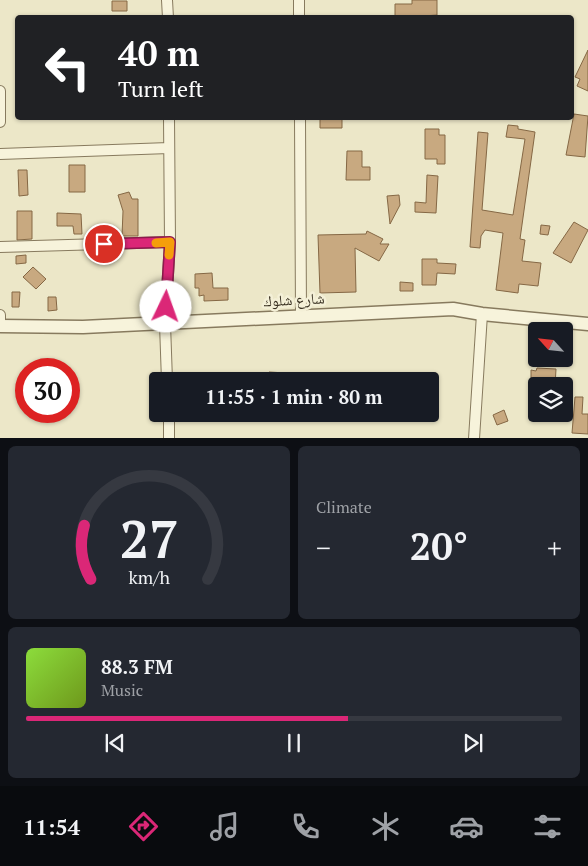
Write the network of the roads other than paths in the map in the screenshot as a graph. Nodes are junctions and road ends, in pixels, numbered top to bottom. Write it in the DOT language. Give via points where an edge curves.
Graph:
graph roads {
  1 [pos="167,0"];
  2 [pos="299,0"];
  3 [pos="168,15"];
  4 [pos="299,15"];
  5 [pos="0,91"];
  6 [pos="169,120"];
  7 [pos="300,120"];
  8 [pos="0,122"];
  9 [pos="169,148"];
  10 [pos="0,154"];
  11 [pos="170,242"];
  12 [pos="0,247"];
  13 [pos="0,314"];
  14 [pos="482,314"];
  15 [pos="301,316"];
  16 [pos="165,324"];
  17 [pos="588,324"];
  18 [pos="0,326"];
  19 [pos="167,372"];
  20 [pos="168,422"];
  21 [pos="169,438"];
  22 [pos="474,438"];
  1 -- 3 [label="street"];
  2 -- 4 [label="street"];
  5 -- 8 [label="street"];
  6 -- 9 [label="street"];
  7 -- 15 [label="street"];
  9 -- 10 [label="street"];
  9 -- 11 [label="street"];
  11 -- 12 [label="street"];
  11 -- 16 [label="street"];
  13 -- 18 [label="street"];
  14 -- 15 [label="street, شارع شلوك" via="453,309"];
  14 -- 17 [label="street, شارع شلوك"];
  14 -- 22 [label="street"];
  15 -- 16 [label="street, شارع شلوك"];
  16 -- 18 [label="street, شارع شلوك"];
  16 -- 19 [label="street"];
  20 -- 21 [label="street"];
}
